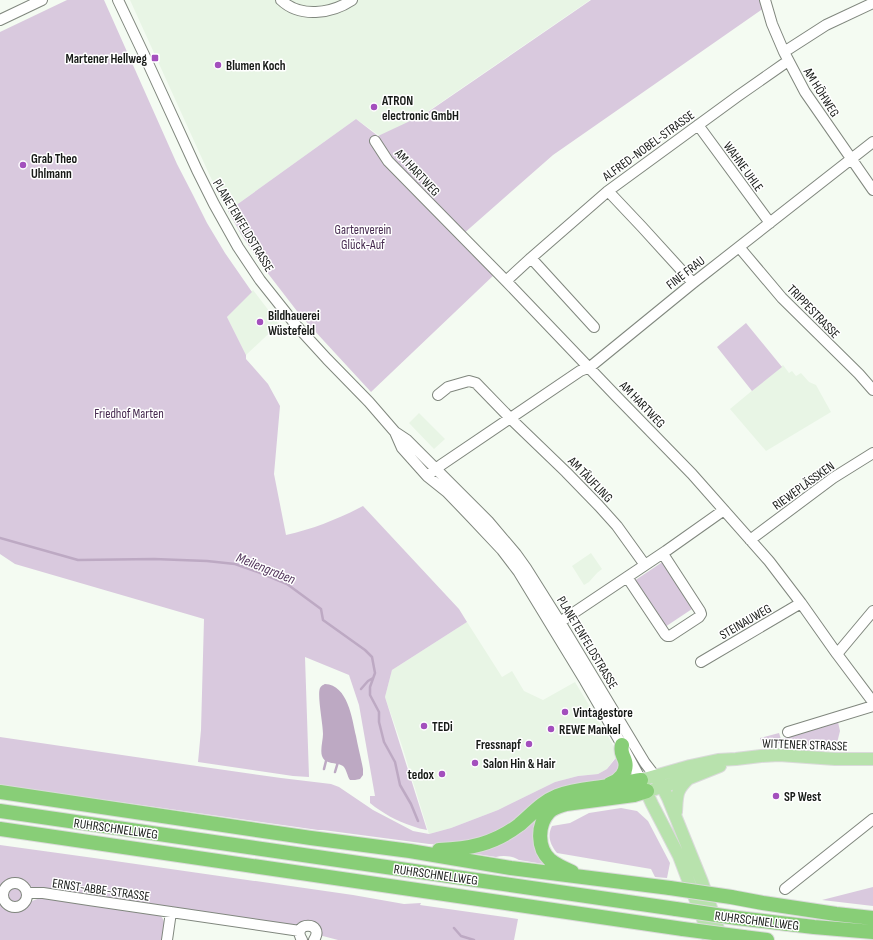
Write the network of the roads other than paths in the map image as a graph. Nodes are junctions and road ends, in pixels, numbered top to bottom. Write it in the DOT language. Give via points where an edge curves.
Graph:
graph roads {
  1 [pos="42,0"];
  2 [pos="118,0"];
  3 [pos="281,0"];
  4 [pos="352,0"];
  5 [pos="765,0"];
  6 [pos="873,3"];
  7 [pos="0,20"];
  8 [pos="786,56"];
  9 [pos="698,125"];
  10 [pos="376,141"];
  11 [pos="873,142"];
  12 [pos="851,159"];
  13 [pos="873,190"];
  14 [pos="608,191"];
  15 [pos="770,222"];
  16 [pos="739,247"];
  17 [pos="531,258"];
  18 [pos="506,280"];
  19 [pos="692,283"];
  20 [pos="594,327"];
  21 [pos="590,367"];
  22 [pos="873,390"];
  23 [pos="438,395"];
  24 [pos="510,418"];
  25 [pos="395,432"];
  26 [pos="873,453"];
  27 [pos="435,469"];
  28 [pos="427,476"];
  29 [pos="724,510"];
  30 [pos="750,540"];
  31 [pos="663,554"];
  32 [pos="645,565"];
  33 [pos="627,577"];
  34 [pos="801,603"];
  35 [pos="873,611"];
  36 [pos="560,622"];
  37 [pos="837,654"];
  38 [pos="701,662"];
  39 [pos="873,702"];
  40 [pos="873,706"];
  41 [pos="788,732"];
  42 [pos="622,745"];
  43 [pos="736,759"];
  44 [pos="873,759"];
  45 [pos="655,776"];
  46 [pos="690,778"];
  47 [pos="604,786"];
  48 [pos="644,786"];
  49 [pos="662,786"];
  50 [pos="0,792"];
  51 [pos="0,811"];
  52 [pos="676,817"];
  53 [pos="873,819"];
  54 [pos="0,829"];
  55 [pos="410,851"];
  56 [pos="585,877"];
  57 [pos="785,889"];
  58 [pos="27,893"];
  59 [pos="171,912"];
  60 [pos="873,918"];
  61 [pos="873,932"];
  62 [pos="301,936"];
  63 [pos="167,940"];
  64 [pos="314,940"];
  65 [pos="709,940"];
  66 [pos="720,940"];
  67 [pos="767,940"];
  1 -- 7 [label="street"];
  2 -- 25 [label="street, PLANETENFELDSTRASSE" via="196,170 238,247 292,320"];
  3 -- 4 [label="street" via="291,7 307,12 327,11"];
  5 -- 8 [label="street, AM HÖHWEG"];
  6 -- 8 [label="street, ALFRED-NOBEL-STRASSE" via="826,25"];
  8 -- 9 [label="street, ALFRED-NOBEL-STRASSE"];
  8 -- 12 [label="street, AM HÖHWEG" via="805,92"];
  9 -- 14 [label="street, ALFRED-NOBEL-STRASSE"];
  9 -- 15 [label="street, WAHNE UHLE"];
  10 -- 18 [label="street, AM HARTWEG" via="388,161"];
  11 -- 12 [label="street, FINE FRAU"];
  12 -- 13 [label="street, AM HÖHWEG"];
  12 -- 15 [label="street, FINE FRAU"];
  14 -- 17 [label="street, ALFRED-NOBEL-STRASSE"];
  14 -- 19 [label="street"];
  15 -- 16 [label="street, FINE FRAU"];
  16 -- 19 [label="street, FINE FRAU"];
  16 -- 22 [label="street, TRIPPESTRASSE" via="782,298"];
  17 -- 18 [label="street, ALFRED-NOBEL-STRASSE"];
  17 -- 20 [label="street"];
  18 -- 21 [label="street, AM HARTWEG"];
  19 -- 21 [label="street, FINE FRAU"];
  21 -- 24 [label="street, FINE FRAU" via="580,371"];
  21 -- 29 [label="street, AM HARTWEG"];
  23 -- 24 [label="street" via="448,387 472,381"];
  24 -- 27 [label="street, FINE FRAU"];
  24 -- 32 [label="street, AM TÄUFLING" via="599,506"];
  25 -- 27 [label="street, PLANETENFELDSTRASSE" via="407,440"];
  25 -- 28 [label="street, PLANETENFELDSTRASSE" via="402,448"];
  26 -- 30 [label="street, RIEWEPLÄSSKEN" via="832,478"];
  27 -- 28 [label="street"];
  27 -- 36 [label="street, PLANETENFELDSTRASSE" via="506,542 526,568"];
  28 -- 42 [label="street, PLANETENFELDSTRASSE" via="471,516 518,571"];
  29 -- 30 [label="street, AM HARTWEG"];
  29 -- 31 [label="street"];
  30 -- 34 [label="street, AM HARTWEG"];
  31 -- 32 [label="street"];
  31 -- 33 [label="street" via="701,614 670,636 665,634"];
  32 -- 33 [label="street"];
  33 -- 36 [label="street"];
  34 -- 37 [label="street, AM HARTWEG"];
  34 -- 38 [label="street, STEINAUWEG"];
  35 -- 37 [label="street"];
  36 -- 45 [label="street, PLANETENFELDSTRASSE"];
  37 -- 39 [label="street, AM HARTWEG"];
  40 -- 41 [label="street"];
  42 -- 47 [label="highway" via="621,750 626,762 624,771 620,779"];
  42 -- 48 [label="street, PLANETENFELDSTRASSE"];
  43 -- 44 [label="main road, WITTENER STRASSE" via="761,756"];
  43 -- 45 [label="main road, WITTENER STRASSE" via="718,760"];
  43 -- 46 [label="main road, WITTENER STRASSE"];
  45 -- 48 [label="main road, WITTENER STRASSE"];
  45 -- 49 [label="main road, PLANETENFELDSTRASSE"];
  46 -- 49 [label="main road, WITTENER STRASSE"];
  46 -- 52 [label="main road" via="678,792"];
  47 -- 48 [label="highway"];
  47 -- 55 [label="highway" via="575,790 557,796 509,832 488,842 455,850"];
  48 -- 49 [label="main road, WITTENER STRASSE"];
  48 -- 56 [label="highway" via="634,795 566,804 558,806 547,815 540,831 541,848 557,865"];
  48 -- 65 [label="main road, PLANETENFELDSTRASSE" via="680,856"];
  49 -- 52 [label="main road, PLANETENFELDSTRASSE"];
  50 -- 55 [label="highway"];
  51 -- 61 [label="highway, RUHRSCHNELLWEG, bridge" via="737,918"];
  52 -- 66 [label="main road, PLANETENFELDSTRASSE" via="702,882"];
  53 -- 57 [label="street"];
  54 -- 67 [label="highway, RUHRSCHNELLWEG, bridge"];
  55 -- 56 [label="highway"];
  56 -- 60 [label="highway, bridge"];
  58 -- 59 [label="street, ERNST-ABBE-STRASSE" via="43,893"];
  59 -- 62 [label="street, ERNST-ABBE-STRASSE"];
  59 -- 63 [label="street"];
  62 -- 64 [label="street, ERNST-ABBE-STRASSE" via="301,929 308,925 316,931"];
}
